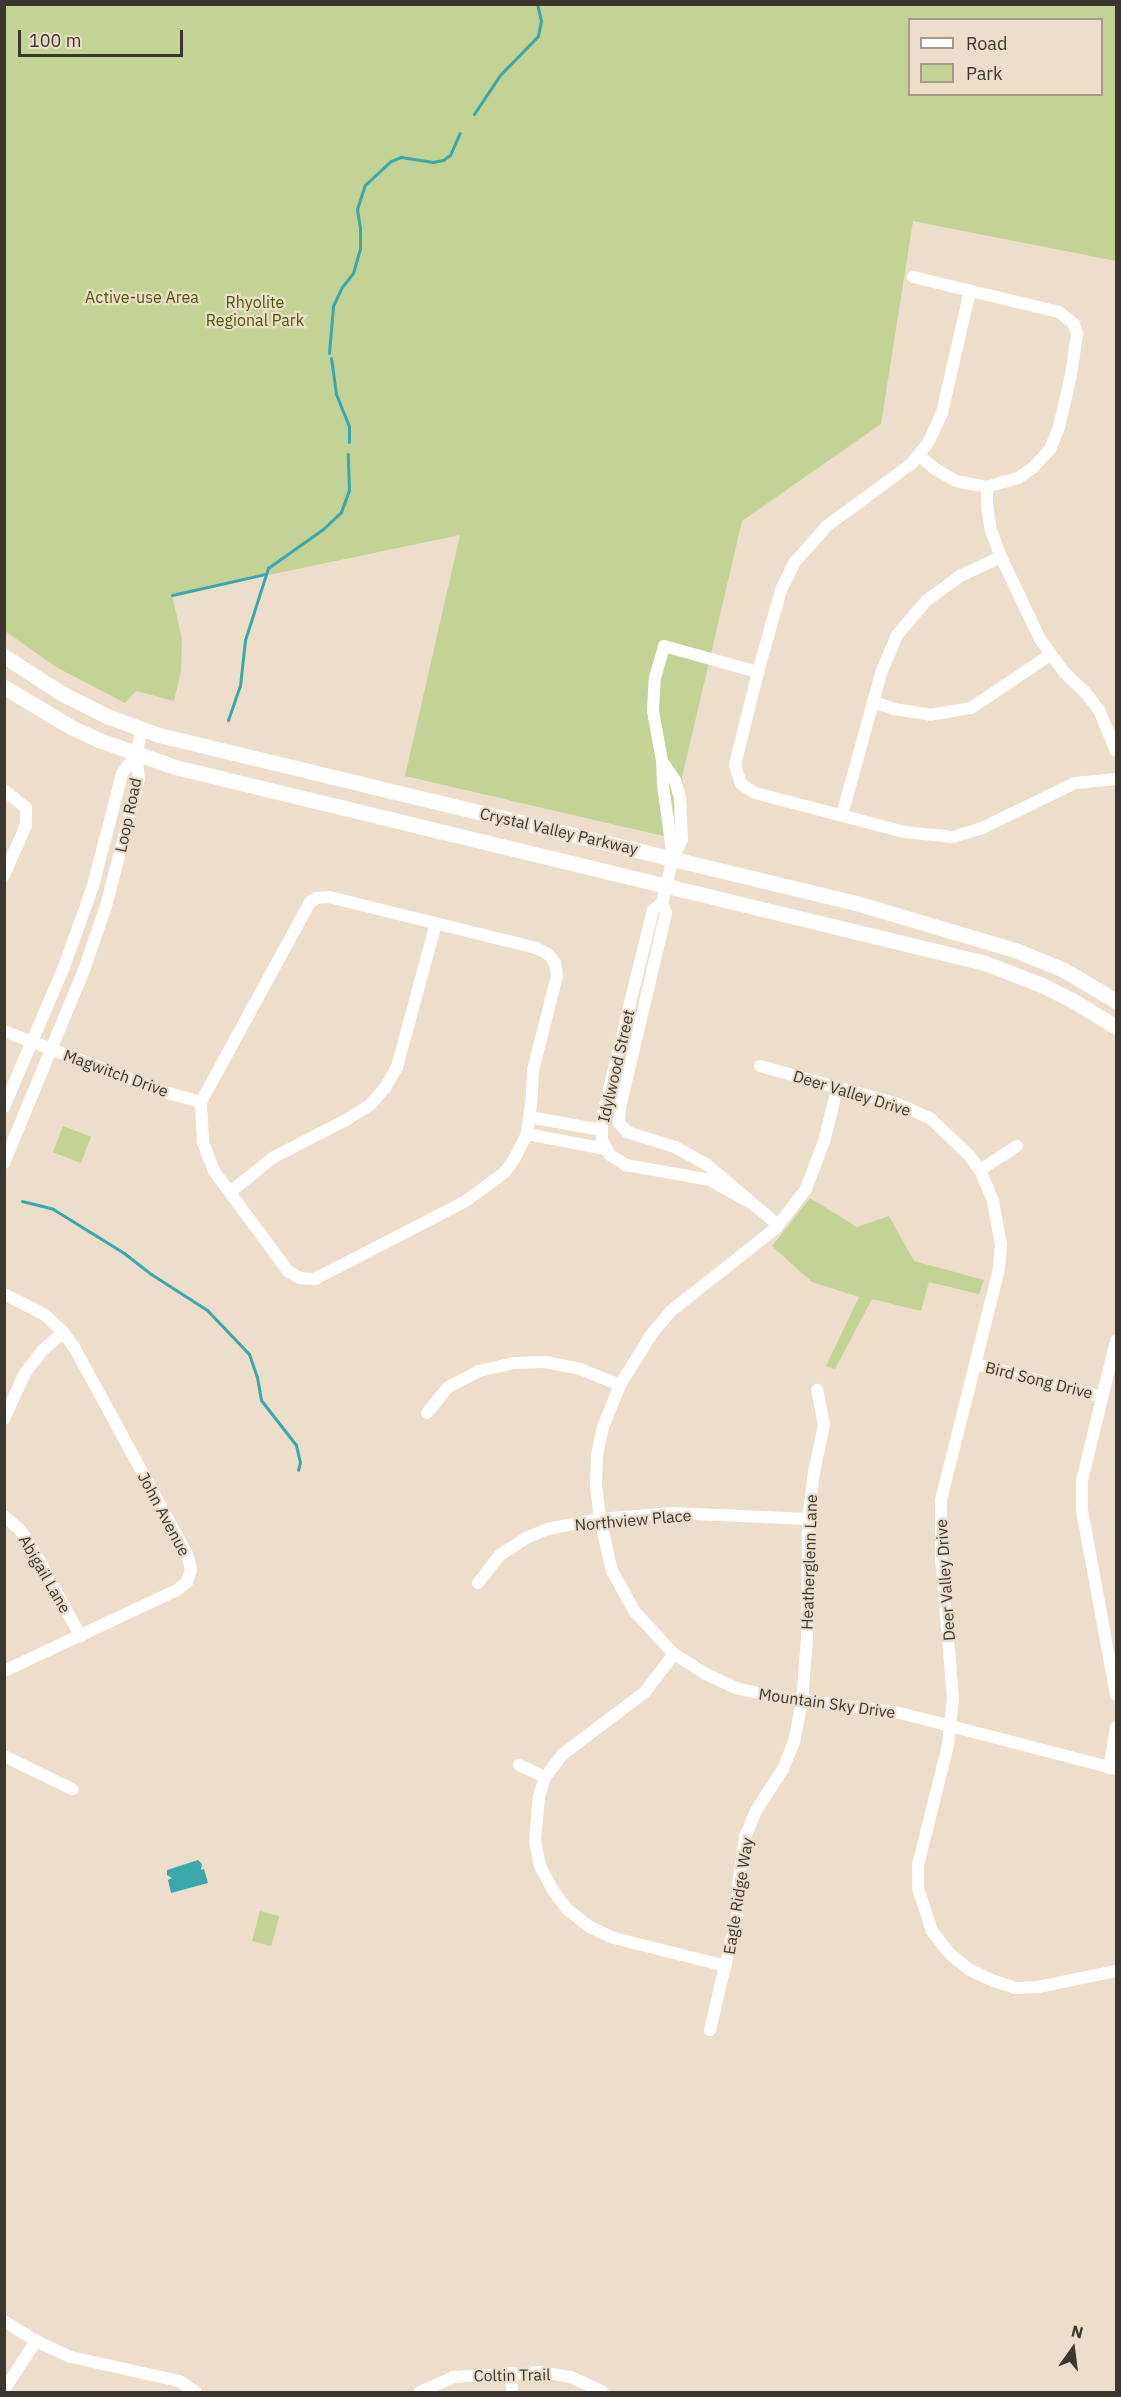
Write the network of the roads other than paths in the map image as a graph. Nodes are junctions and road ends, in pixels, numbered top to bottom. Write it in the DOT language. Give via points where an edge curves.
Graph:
graph roads {
  1 [pos="913,277"];
  2 [pos="970,291"];
  3 [pos="920,456"];
  4 [pos="987,487"];
  5 [pos="1001,557"];
  6 [pos="1050,655"];
  7 [pos="4,656"];
  8 [pos="758,672"];
  9 [pos="4,687"];
  10 [pos="873,702"];
  11 [pos="142,730"];
  12 [pos="1116,752"];
  13 [pos="136,754"];
  14 [pos="1116,779"];
  15 [pos="4,790"];
  16 [pos="842,815"];
  17 [pos="673,858"];
  18 [pos="4,875"];
  19 [pos="666,886"];
  20 [pos="662,903"];
  21 [pos="435,923"];
  22 [pos="1116,1001"];
  23 [pos="1116,1027"];
  24 [pos="4,1031"];
  25 [pos="31,1041"];
  26 [pos="52,1049"];
  27 [pos="760,1066"];
  28 [pos="837,1089"];
  29 [pos="201,1102"];
  30 [pos="4,1107"];
  31 [pos="529,1117"];
  32 [pos="601,1130"];
  33 [pos="526,1134"];
  34 [pos="1017,1146"];
  35 [pos="605,1149"];
  36 [pos="4,1163"];
  37 [pos="980,1170"];
  38 [pos="230,1192"];
  39 [pos="749,1202"];
  40 [pos="778,1225"];
  41 [pos="4,1294"];
  42 [pos="63,1332"];
  43 [pos="1116,1341"];
  44 [pos="976,1364"];
  45 [pos="620,1385"];
  46 [pos="817,1390"];
  47 [pos="1102,1397"];
  48 [pos="427,1413"];
  49 [pos="4,1419"];
  50 [pos="4,1516"];
  51 [pos="600,1519"];
  52 [pos="808,1519"];
  53 [pos="478,1583"];
  54 [pos="81,1637"];
  55 [pos="674,1654"];
  56 [pos="4,1671"];
  57 [pos="1116,1695"];
  58 [pos="802,1701"];
  59 [pos="951,1725"];
  60 [pos="1116,1728"];
  61 [pos="7,1756"];
  62 [pos="519,1765"];
  63 [pos="1113,1769"];
  64 [pos="545,1777"];
  65 [pos="72,1789"];
  66 [pos="726,1966"];
  67 [pos="1116,1971"];
  68 [pos="710,2030"];
  69 [pos="4,2321"];
  70 [pos="36,2341"];
  71 [pos="511,2373"];
  72 [pos="4,2390"];
  73 [pos="196,2392"];
  74 [pos="420,2392"];
  75 [pos="512,2392"];
  76 [pos="603,2392"];
  1 -- 2 [label="street"];
  2 -- 3 [label="street" via="942,413"];
  2 -- 4 [label="street" via="1059,312 1074,324 1077,334 1059,427 1050,449 1018,478"];
  3 -- 4 [label="street" via="956,481"];
  3 -- 8 [label="street" via="827,526 794,563 781,590"];
  4 -- 5 [label="street" via="991,530"];
  5 -- 6 [label="street"];
  5 -- 10 [label="street" via="960,576 926,601 897,635"];
  6 -- 10 [label="street" via="971,708 930,715"];
  6 -- 12 [label="street" via="1099,710"];
  7 -- 11 [label="main road, Crystal Valley Parkway" via="62,693"];
  8 -- 16 [label="street" via="737,756 736,772 741,784 755,793"];
  8 -- 17 [label="street, Idylwood Street" via="664,646 655,678 653,711 662,761 675,780 680,799 682,838"];
  9 -- 13 [label="main road, Crystal Valley Parkway" via="71,727"];
  10 -- 16 [label="street"];
  11 -- 13 [label="street"];
  11 -- 17 [label="main road, Crystal Valley Parkway"];
  13 -- 19 [label="main road, Crystal Valley Parkway" via="175,767"];
  13 -- 25 [label="street, Loop Road" via="122,774 93,886 64,967"];
  13 -- 26 [label="street, Loop Road" via="139,779 106,906"];
  14 -- 16 [label="street" via="1075,783 980,829 953,837 905,832"];
  15 -- 18 [label="street" via="26,808 26,825"];
  17 -- 19 [label="street, Idylwood Street"];
  17 -- 22 [label="main road, Crystal Valley Parkway" via="856,903 1015,950 1064,970"];
  19 -- 20 [label="street, Idylwood Street"];
  19 -- 23 [label="main road, Crystal Valley Parkway" via="985,963 1062,995"];
  20 -- 32 [label="street, Idylwood Street" via="653,910"];
  20 -- 39 [label="street, Idylwood Street" via="666,913 620,1107 620,1123 627,1132 690,1154"];
  21 -- 29 [label="street" via="329,897 310,902"];
  21 -- 31 [label="street" via="536,948 555,963 557,976 532,1071"];
  21 -- 38 [label="street" via="397,1067 385,1088 370,1105 274,1157"];
  24 -- 25 [label="street, Magwitch Drive"];
  25 -- 26 [label="street, Magwitch Drive"];
  25 -- 30 [label="street, Loop Road"];
  26 -- 29 [label="street, Magwitch Drive" via="161,1091"];
  26 -- 36 [label="street, Loop Road"];
  27 -- 28 [label="street, Deer Valley Drive"];
  28 -- 37 [label="street, Deer Valley Drive" via="898,1104 931,1119 953,1137"];
  28 -- 40 [label="street, Mountain Sky Drive" via="806,1189"];
  29 -- 38 [label="street" via="203,1142 214,1171"];
  31 -- 32 [label="street"];
  31 -- 33 [label="street"];
  32 -- 35 [label="street, Idylwood Street"];
  33 -- 35 [label="street"];
  33 -- 38 [label="street" via="515,1158 486,1188 315,1279 300,1278 288,1271"];
  34 -- 37 [label="street"];
  35 -- 39 [label="street, Idylwood Street" via="627,1165 710,1180"];
  37 -- 44 [label="street, Deer Valley Drive" via="993,1201 1001,1245"];
  39 -- 40 [label="street, Idylwood Street"];
  40 -- 45 [label="street, Mountain Sky Drive" via="671,1311"];
  41 -- 42 [label="street, John Avenue" via="45,1315"];
  42 -- 49 [label="street" via="25,1373"];
  42 -- 54 [label="street, John Avenue" via="187,1554 191,1569 187,1581 177,1590"];
  43 -- 47 [label="street"];
  44 -- 47 [label="street, Bird Song Drive"];
  44 -- 59 [label="street, Deer Valley Drive" via="940,1516 953,1697"];
  45 -- 48 [label="street" via="580,1369 545,1362 513,1363 479,1371 448,1387"];
  45 -- 51 [label="street, Mountain Sky Drive" via="603,1427 597,1456"];
  46 -- 52 [label="street, Heatherglenn Lane" via="824,1425"];
  47 -- 57 [label="street" via="1082,1481 1083,1510"];
  50 -- 54 [label="street, Abigail Lane" via="32,1547"];
  51 -- 52 [label="street, Northview Place" via="673,1513"];
  51 -- 53 [label="street, Northview Place" via="528,1537 500,1555"];
  51 -- 55 [label="street, Mountain Sky Drive" via="612,1571 635,1612"];
  52 -- 58 [label="street, Heatherglenn Lane"];
  54 -- 56 [label="street, John Avenue"];
  55 -- 58 [label="street, Mountain Sky Drive" via="736,1688"];
  55 -- 64 [label="street" via="645,1692 563,1754"];
  58 -- 59 [label="street, Mountain Sky Drive" via="900,1713"];
  58 -- 66 [label="street, Eagle Ridge Way" via="794,1742 783,1769 757,1809 745,1838 737,1915"];
  59 -- 63 [label="street, Mountain Sky Drive"];
  59 -- 67 [label="street, Deer Valley Drive" via="918,1865 918,1888 932,1931 950,1954 970,1970 1015,1988 1067,1983"];
  60 -- 63 [label="street"];
  61 -- 65 [label="street"];
  62 -- 64 [label="street"];
  64 -- 66 [label="street" via="535,1840 540,1866 568,1910 590,1927 614,1938"];
  66 -- 68 [label="street, Eagle Ridge Way"];
  69 -- 70 [label="street"];
  70 -- 72 [label="street"];
  70 -- 73 [label="street" via="71,2357 179,2381"];
  71 -- 74 [label="street, Coltin Trail" via="453,2377"];
  71 -- 75 [label="street"];
  71 -- 76 [label="street, Coltin Trail" via="557,2374"];
}
